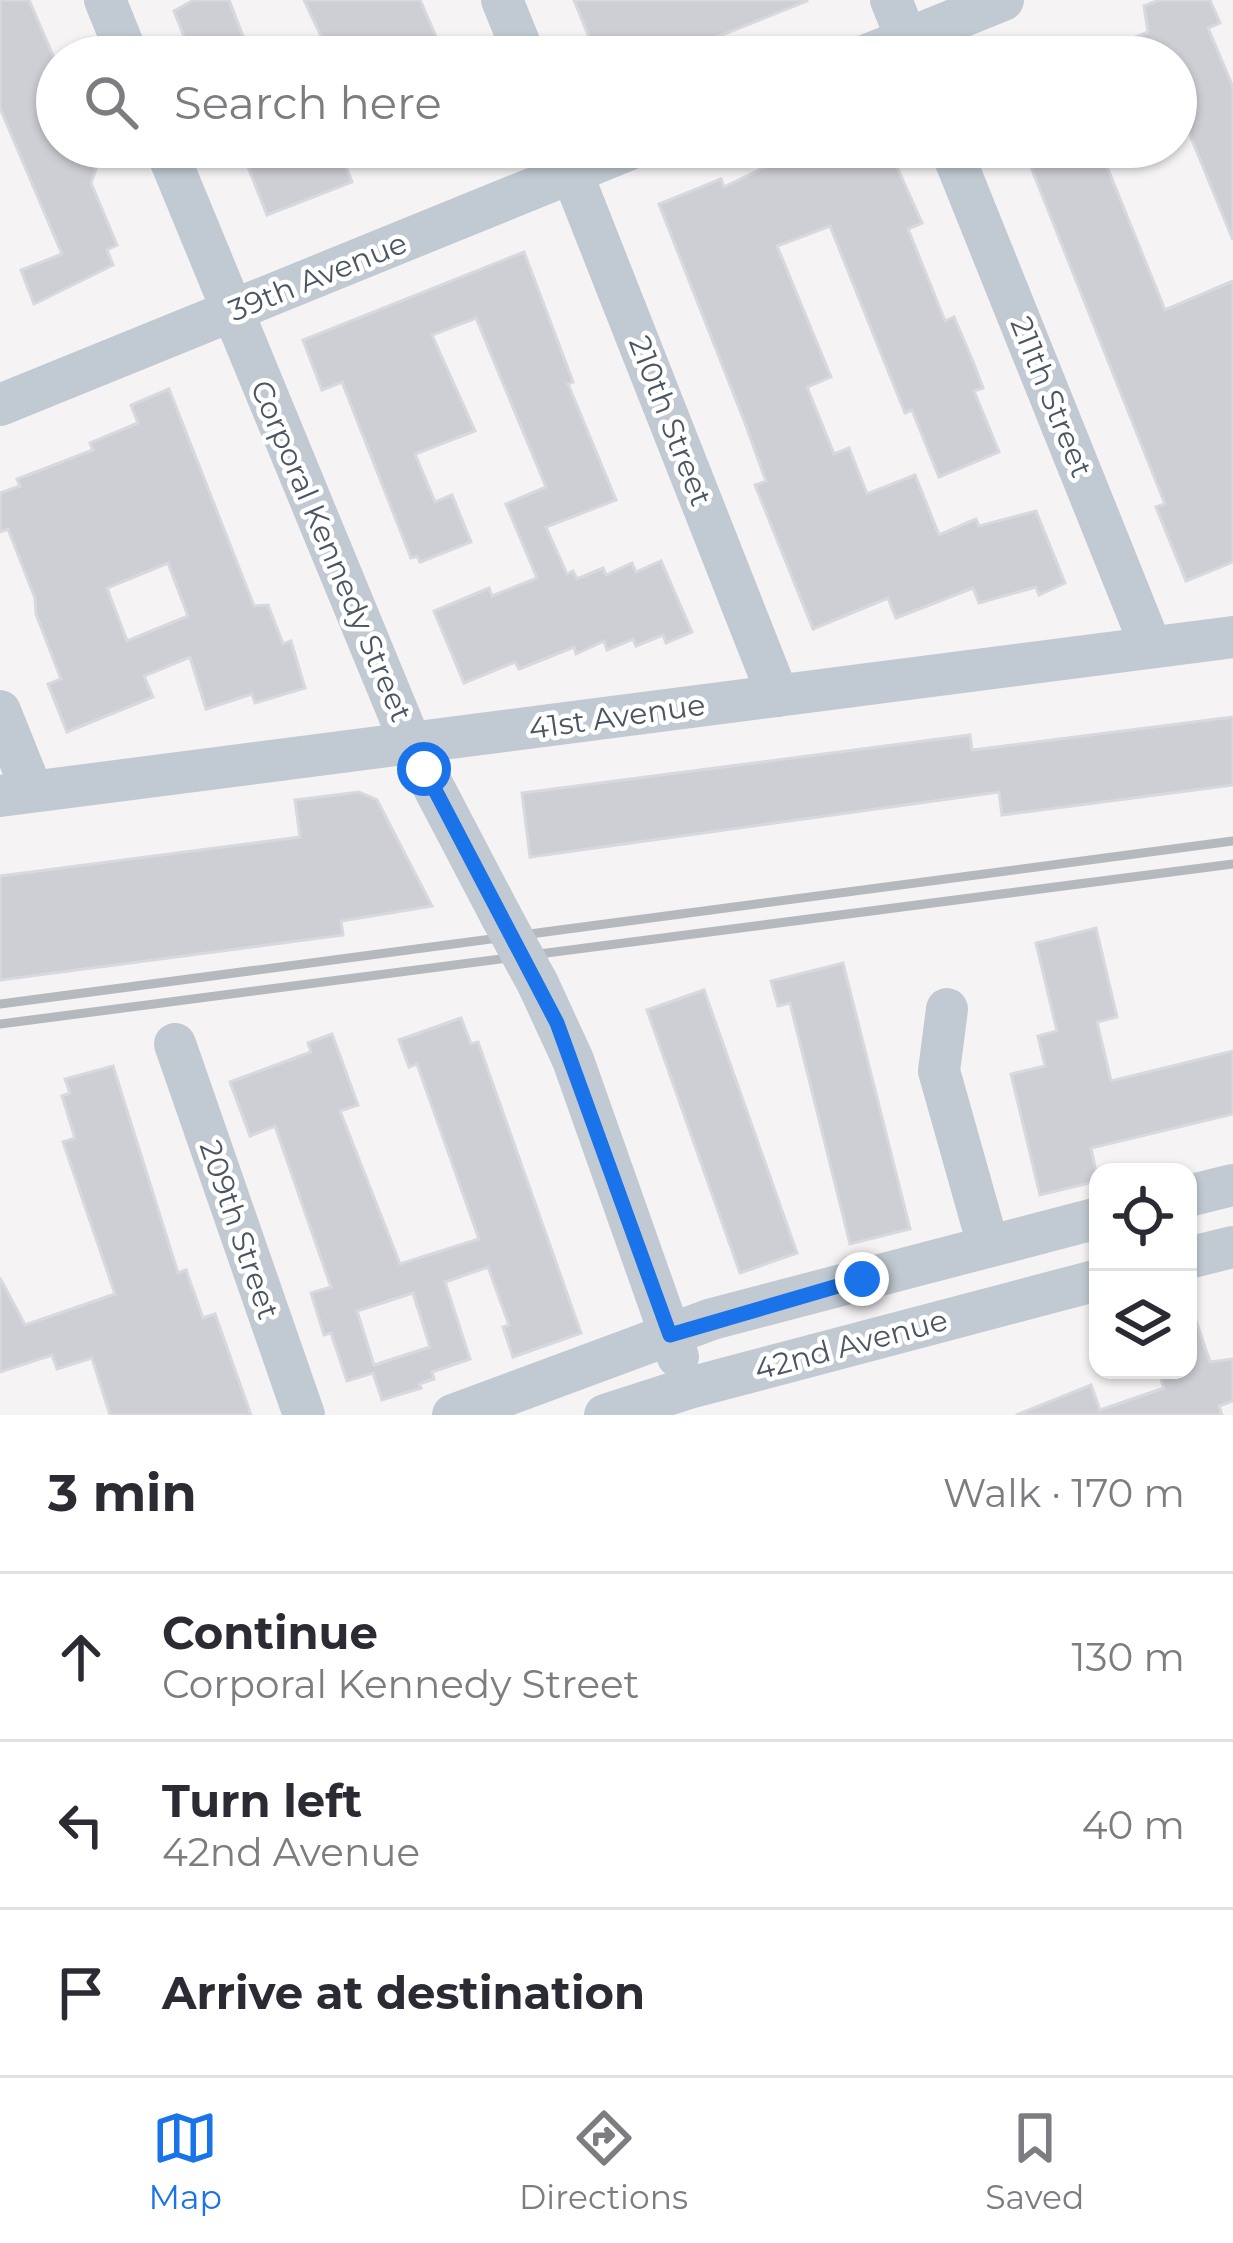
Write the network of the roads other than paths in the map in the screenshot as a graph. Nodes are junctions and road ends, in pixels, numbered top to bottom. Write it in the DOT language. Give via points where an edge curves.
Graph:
graph roads {
  1 [pos="106,0"];
  2 [pos="502,0"];
  3 [pos="891,0"];
  4 [pos="1003,0"];
  5 [pos="120,36"];
  6 [pos="517,36"];
  7 [pos="905,36"];
  8 [pos="933,36"];
  9 [pos="173,168"];
  10 [pos="549,168"];
  11 [pos="570,168"];
  12 [pos="958,168"];
  13 [pos="231,312"];
  14 [pos="0,405"];
  15 [pos="1233,637"];
  16 [pos="1151,647"];
  17 [pos="778,696"];
  18 [pos="0,711"];
  19 [pos="411,744"];
  20 [pos="16,793"];
  21 [pos="947,1009"];
  22 [pos="175,1044"];
  23 [pos="1233,1185"];
  24 [pos="1197,1194"];
  25 [pos="1089,1220"];
  26 [pos="988,1245"];
  27 [pos="1233,1247"];
  28 [pos="1197,1256"];
  29 [pos="1089,1283"];
  30 [pos="670,1335"];
  31 [pos="693,1401"];
  32 [pos="304,1415"];
  33 [pos="453,1415"];
  34 [pos="605,1415"];
  1 -- 5 [label="street"];
  2 -- 6 [label="street"];
  3 -- 7 [label="street"];
  4 -- 8 [label="street"];
  9 -- 13 [label="street, Corporal Kennedy Street"];
  10 -- 13 [label="street, 39th Avenue"];
  11 -- 17 [label="street, 210th Street"];
  12 -- 16 [label="street, 211th Street"];
  13 -- 14 [label="street, 39th Avenue"];
  13 -- 19 [label="street, Corporal Kennedy Street"];
  15 -- 16 [label="street, 41st Avenue"];
  16 -- 17 [label="street, 41st Avenue"];
  17 -- 19 [label="street, 41st Avenue"];
  18 -- 20 [label="street"];
  19 -- 20 [label="street, 41st Avenue"];
  19 -- 30 [label="street, Corporal Kennedy Street, bridge" via="573,1060"];
  21 -- 26 [label="street" via="939,1071"];
  22 -- 32 [label="street, 209th Street"];
  23 -- 24 [label="street"];
  25 -- 26 [label="street, 42nd Avenue"];
  26 -- 30 [label="street, 42nd Avenue"];
  27 -- 28 [label="street"];
  29 -- 31 [label="street, 42nd Avenue"];
  30 -- 31 [label="street, Corporal Kennedy Street"];
  30 -- 33 [label="street, 42nd Avenue"];
  31 -- 34 [label="street, 42nd Avenue"];
}
